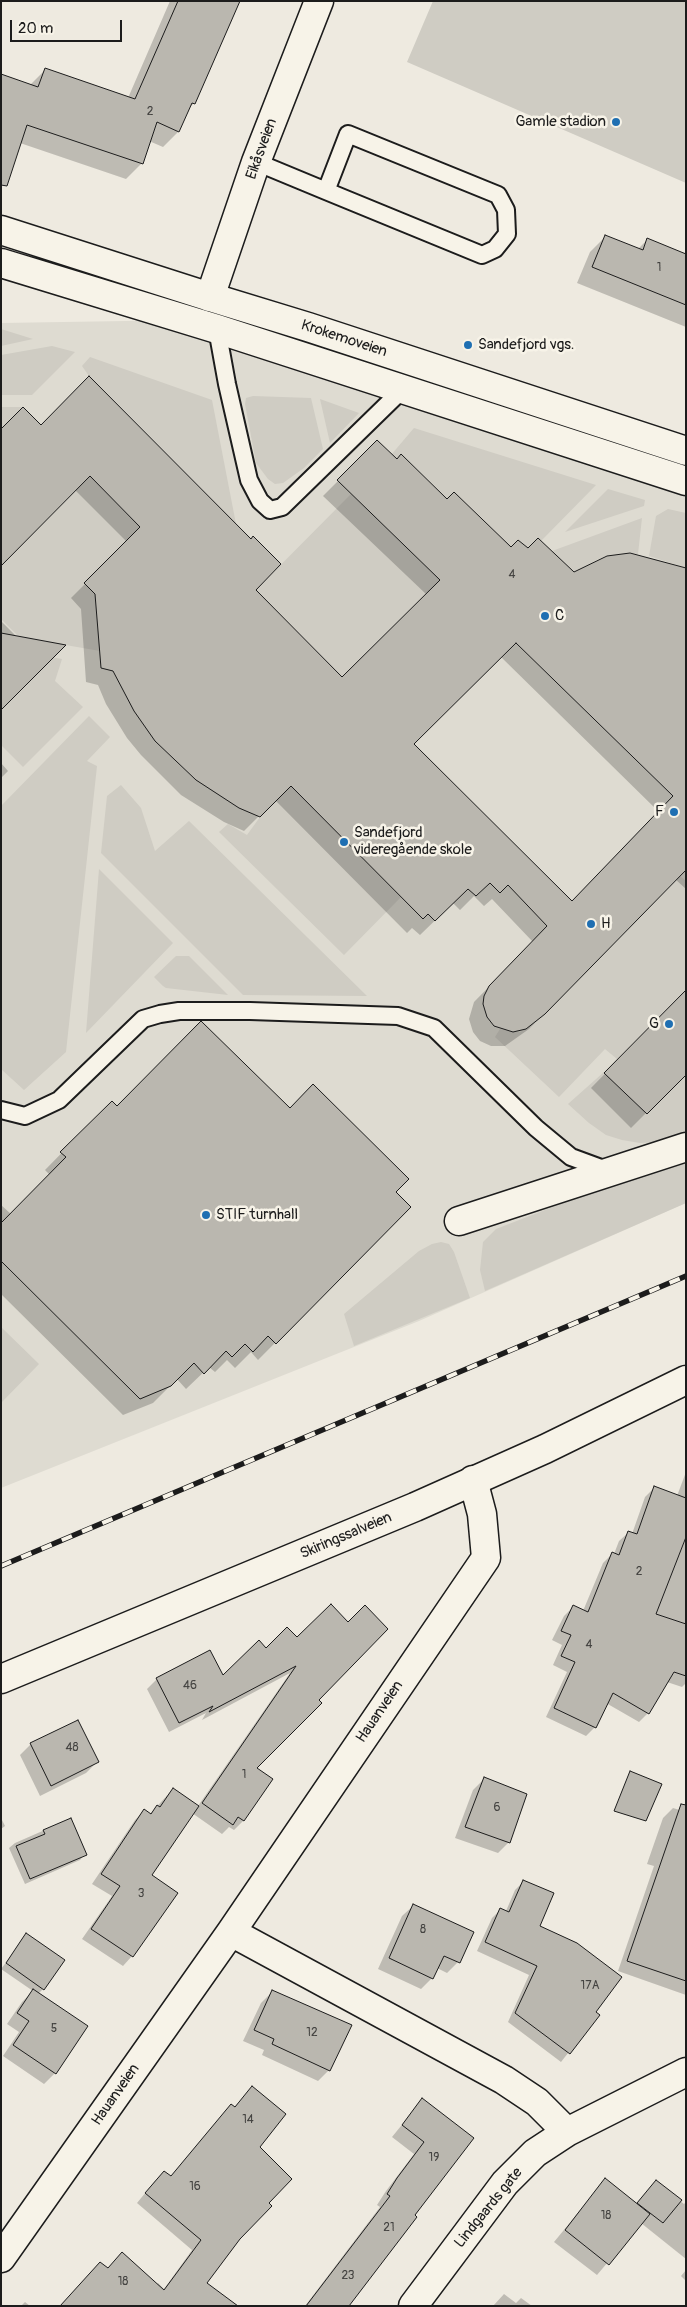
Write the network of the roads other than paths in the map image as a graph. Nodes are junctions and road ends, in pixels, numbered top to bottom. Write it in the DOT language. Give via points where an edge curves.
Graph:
graph roads {
  1 [pos="318,1"];
  2 [pos="256,162"];
  3 [pos="326,191"];
  4 [pos="1,230"];
  5 [pos="1,263"];
  6 [pos="210,298"];
  7 [pos="218,329"];
  8 [pos="403,389"];
  9 [pos="686,451"];
  10 [pos="686,481"];
  11 [pos="1,1110"];
  12 [pos="686,1147"];
  13 [pos="609,1171"];
  14 [pos="459,1221"];
  15 [pos="686,1380"];
  16 [pos="473,1480"];
  17 [pos="1,1679"];
  18 [pos="231,1932"];
  19 [pos="686,2072"];
  20 [pos="567,2132"];
  21 [pos="1,2258"];
  22 [pos="413,2306"];
  1 -- 2 [label="street, Eikåsveien"];
  2 -- 3 [label="lane"];
  2 -- 6 [label="street, Eikåsveien"];
  3 -- 3 [label="lane" via="482,254 495,249 507,234 506,210 498,196 348,134"];
  4 -- 6 [label="street, Krokemoveien"];
  5 -- 7 [label="street, Krokemoveien"];
  6 -- 9 [label="street, Krokemoveien" via="308,326"];
  7 -- 8 [label="street, Krokemoveien"];
  7 -- 8 [label="lane" via="249,480 260,501 270,510 282,507"];
  8 -- 10 [label="street, Krokemoveien"];
  11 -- 13 [label="lane" via="25,1116 59,1100 143,1019 160,1014 250,1011 398,1016 434,1028 536,1128 571,1156"];
  12 -- 13 [label="street"];
  13 -- 14 [label="street"];
  15 -- 16 [label="street, Skiringssalveien" via="545,1449"];
  16 -- 17 [label="street, Skiringssalveien"];
  16 -- 18 [label="street, Hauanveien" via="482,1514 486,1558"];
  18 -- 20 [label="street" via="504,2080 537,2102"];
  18 -- 21 [label="street, Hauanveien"];
  19 -- 20 [label="street, Lindgaards gate"];
  20 -- 22 [label="street, Lindgaards gate" via="536,2153 504,2183"];
}
